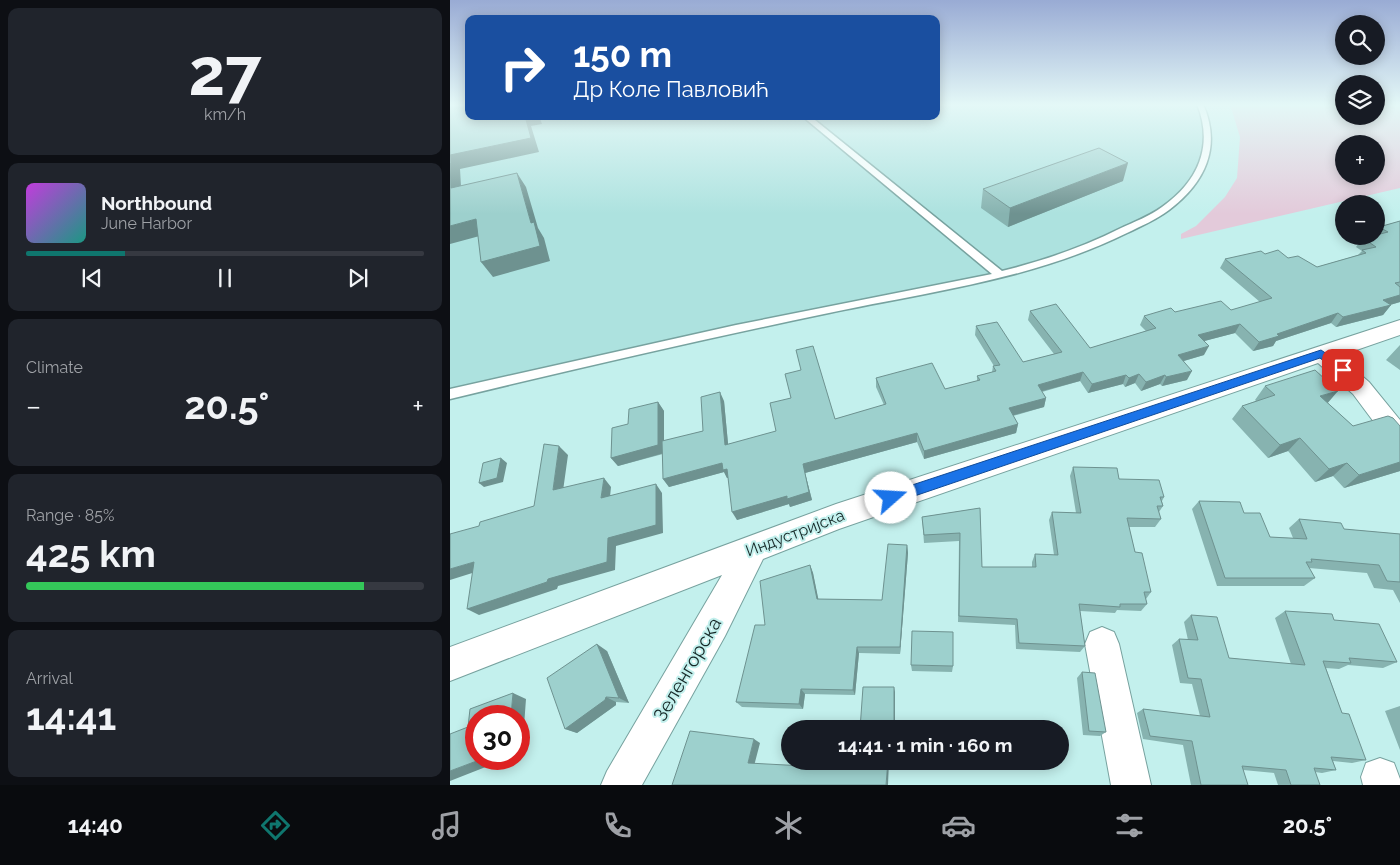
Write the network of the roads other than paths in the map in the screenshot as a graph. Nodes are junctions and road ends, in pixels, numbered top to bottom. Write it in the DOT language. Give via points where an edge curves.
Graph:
graph roads {
  1 [pos="835,141"];
  2 [pos="1210,141"];
  3 [pos="1000,275"];
  4 [pos="1400,327"];
  5 [pos="1321,353"];
  6 [pos="450,394"];
  7 [pos="1400,438"];
  8 [pos="751,551"];
  9 [pos="1102,644"];
  10 [pos="450,664"];
  11 [pos="621,785"];
  12 [pos="1131,785"];
  1 -- 3 [label="lane"];
  2 -- 3 [label="lane" via="1200,173 1169,206 1110,239"];
  3 -- 6 [label="lane" via="620,354"];
  4 -- 5 [label="street, Индустријска"];
  5 -- 7 [label="street" via="1361,388"];
  5 -- 8 [label="street, Индустријска" via="836,517"];
  8 -- 10 [label="street, Индустријска"];
  8 -- 11 [label="street, Зеленгорска"];
  9 -- 12 [label="street"];
}
